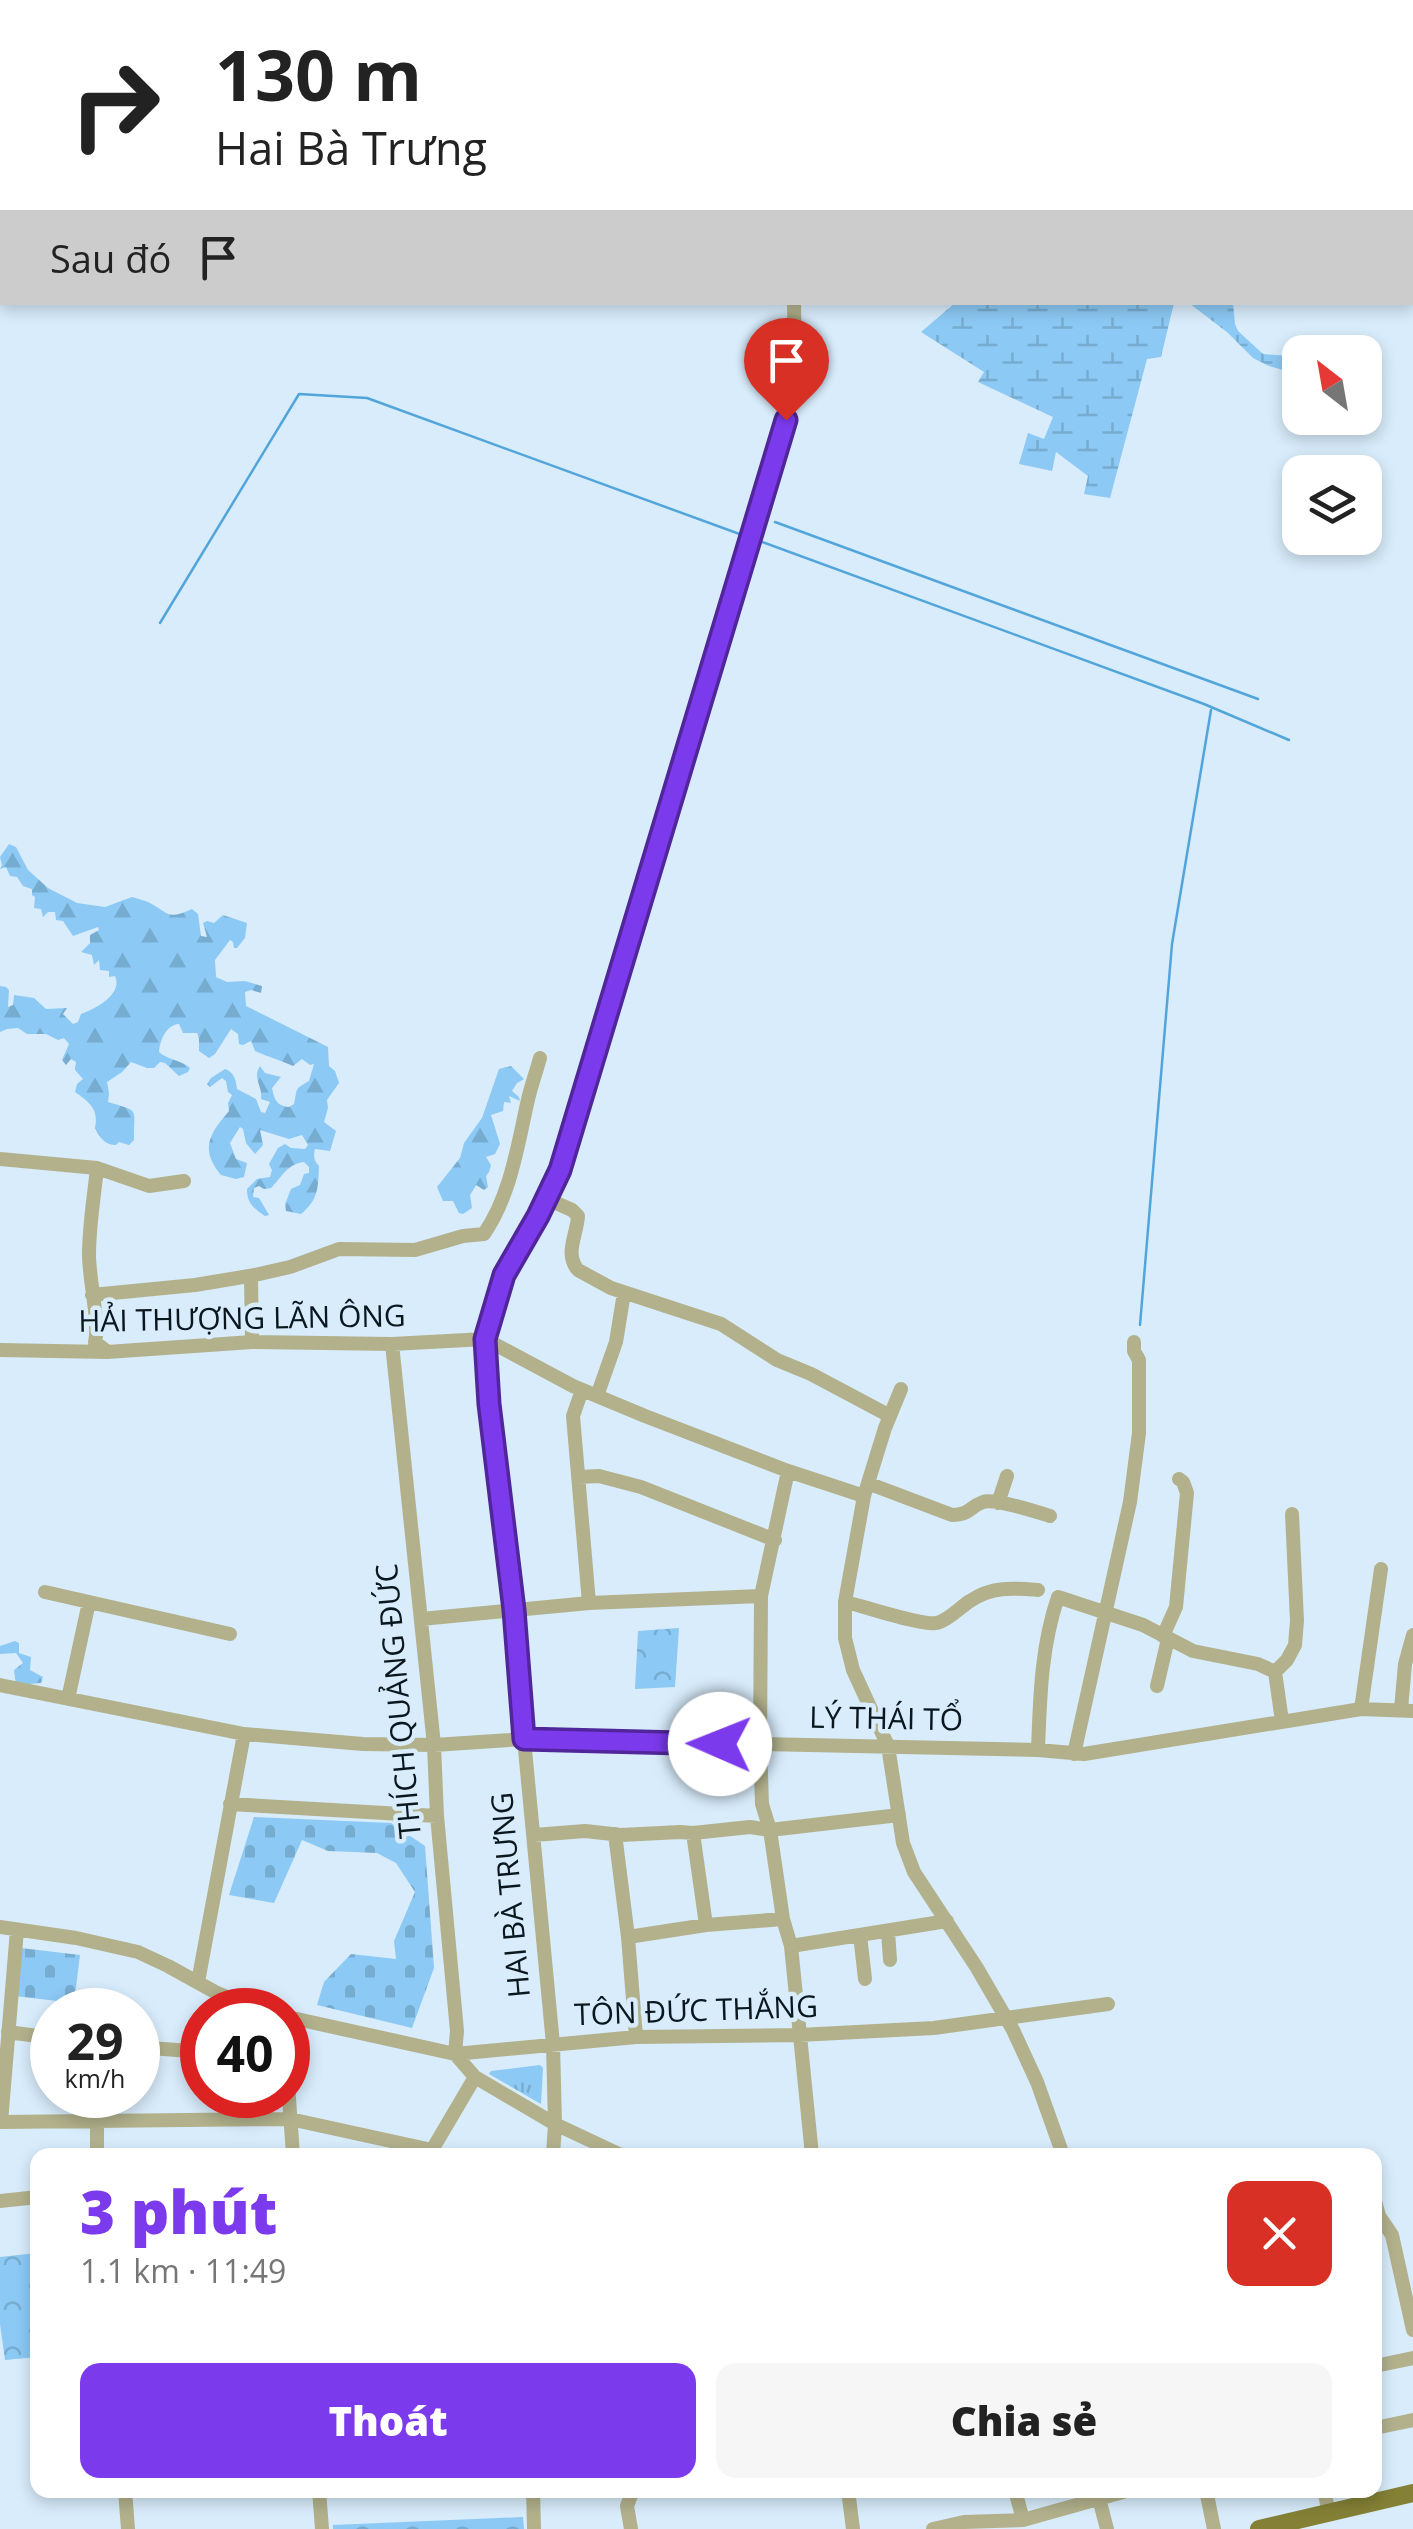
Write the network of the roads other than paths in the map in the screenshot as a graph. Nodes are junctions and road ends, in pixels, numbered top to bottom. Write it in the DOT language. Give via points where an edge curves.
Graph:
graph roads {
  1 [pos="794,305"];
  2 [pos="540,1058"];
  3 [pos="0,1159"];
  4 [pos="97,1168"];
  5 [pos="184,1180"];
  6 [pos="547,1198"];
  7 [pos="251,1276"];
  8 [pos="624,1293"];
  9 [pos="92,1296"];
  10 [pos="485,1339"];
  11 [pos="252,1342"];
  12 [pos="1134,1342"];
  13 [pos="392,1344"];
  14 [pos="0,1350"];
  15 [pos="106,1352"];
  16 [pos="901,1388"];
  17 [pos="582,1390"];
  18 [pos="597,1396"];
  19 [pos="890,1416"];
  20 [pos="788,1471"];
  21 [pos="579,1476"];
  22 [pos="1007,1476"];
  23 [pos="1179,1479"];
  24 [pos="867,1490"];
  25 [pos="998,1503"];
  26 [pos="1292,1514"];
  27 [pos="1050,1516"];
  28 [pos="775,1540"];
  29 [pos="1381,1570"];
  30 [pos="1038,1590"];
  31 [pos="46,1592"];
  32 [pos="761,1596"];
  33 [pos="89,1602"];
  34 [pos="845,1602"];
  35 [pos="588,1603"];
  36 [pos="514,1610"];
  37 [pos="1106,1613"];
  38 [pos="421,1619"];
  39 [pos="230,1634"];
  40 [pos="1413,1635"];
  41 [pos="1166,1638"];
  42 [pos="1275,1672"];
  43 [pos="0,1685"];
  44 [pos="1157,1686"];
  45 [pos="68,1698"];
  46 [pos="1362,1708"];
  47 [pos="1407,1710"];
  48 [pos="1282,1721"];
  49 [pos="244,1734"];
  50 [pos="524,1739"];
  51 [pos="434,1745"];
  52 [pos="760,1745"];
  53 [pos="888,1746"];
  54 [pos="1038,1750"];
  55 [pos="1074,1754"];
  56 [pos="230,1804"];
  57 [pos="762,1804"];
  58 [pos="900,1815"];
  59 [pos="437,1816"];
  60 [pos="750,1827"];
  61 [pos="770,1830"];
  62 [pos="693,1833"];
  63 [pos="615,1834"];
  64 [pos="534,1835"];
  65 [pos="783,1920"];
  66 [pos="947,1921"];
  67 [pos="706,1924"];
  68 [pos="0,1927"];
  69 [pos="17,1930"];
  70 [pos="888,1931"];
  71 [pos="860,1935"];
  72 [pos="628,1937"];
  73 [pos="791,1946"];
  74 [pos="890,1960"];
  75 [pos="865,1979"];
  76 [pos="198,1982"];
  77 [pos="211,1988"];
  78 [pos="1108,2004"];
  79 [pos="4,2009"];
  80 [pos="1006,2017"];
  81 [pos="310,2022"];
  82 [pos="8,2032"];
  83 [pos="30,2035"];
  84 [pos="799,2036"];
  85 [pos="636,2037"];
  86 [pos="553,2044"];
  87 [pos="456,2054"];
  88 [pos="2,2065"];
  89 [pos="475,2077"];
  90 [pos="290,2119"];
  91 [pos="1,2122"];
  92 [pos="97,2123"];
  93 [pos="556,2124"];
  94 [pos="385,2140"];
  95 [pos="98,2148"];
  96 [pos="292,2148"];
  97 [pos="382,2148"];
  98 [pos="418,2148"];
  99 [pos="437,2148"];
  100 [pos="554,2148"];
  101 [pos="606,2148"];
  102 [pos="811,2148"];
  103 [pos="1061,2148"];
  104 [pos="30,2198"];
  105 [pos="0,2200"];
  106 [pos="1382,2220"];
  107 [pos="1413,2330"];
  108 [pos="1413,2358"];
  109 [pos="1382,2365"];
  110 [pos="1413,2420"];
  111 [pos="1382,2427"];
  112 [pos="1413,2493"];
  113 [pos="126,2498"];
  114 [pos="320,2498"];
  115 [pos="533,2498"];
  116 [pos="630,2498"];
  117 [pos="849,2498"];
  118 [pos="1017,2498"];
  119 [pos="1081,2498"];
  120 [pos="1099,2498"];
  121 [pos="1208,2498"];
  122 [pos="1325,2498"];
  123 [pos="1328,2513"];
  124 [pos="1023,2520"];
  125 [pos="128,2529"];
  126 [pos="322,2529"];
  127 [pos="534,2529"];
  128 [pos="631,2529"];
  129 [pos="853,2529"];
  130 [pos="933,2529"];
  131 [pos="1107,2529"];
  132 [pos="1214,2529"];
  133 [pos="1259,2529"];
  1 -- 6 [label="street, HAI BÀ TRƯNG" via="786,420"];
  2 -- 7 [label="street" via="512,1171 484,1234 415,1250 339,1249"];
  3 -- 4 [label="street"];
  4 -- 5 [label="street" via="149,1186"];
  4 -- 9 [label="street"];
  6 -- 8 [label="street" via="578,1216 573,1266"];
  6 -- 10 [label="street, HAI BÀ TRƯNG" via="504,1275"];
  7 -- 9 [label="street"];
  7 -- 11 [label="street"];
  8 -- 18 [label="street"];
  8 -- 19 [label="street" via="721,1324"];
  9 -- 15 [label="street" via="95,1342"];
  10 -- 13 [label="street, HẢI THƯỢNG LÃN ÔNG"];
  10 -- 17 [label="street"];
  10 -- 36 [label="street, HAI BÀ TRƯNG"];
  11 -- 13 [label="street, HẢI THƯỢNG LÃN ÔNG"];
  11 -- 15 [label="street, HẢI THƯỢNG LÃN ÔNG"];
  12 -- 37 [label="street" via="1139,1434"];
  13 -- 38 [label="street, THÍCH QUẢNG ĐỨC"];
  14 -- 15 [label="street, HẢI THƯỢNG LÃN ÔNG"];
  16 -- 19 [label="street"];
  17 -- 18 [label="street"];
  17 -- 21 [label="street" via="573,1416"];
  18 -- 20 [label="street"];
  19 -- 24 [label="street"];
  20 -- 24 [label="street"];
  20 -- 28 [label="street"];
  21 -- 28 [label="street" via="641,1487"];
  21 -- 35 [label="street"];
  22 -- 25 [label="street"];
  23 -- 41 [label="street" via="1186,1493 1176,1608"];
  24 -- 25 [label="street" via="952,1515 982,1502"];
  24 -- 34 [label="street"];
  25 -- 27 [label="street"];
  26 -- 42 [label="street" via="1297,1621 1294,1645"];
  28 -- 32 [label="street"];
  29 -- 46 [label="street"];
  30 -- 34 [label="street" via="990,1591 935,1624"];
  31 -- 33 [label="street"];
  32 -- 35 [label="street"];
  32 -- 52 [label="street"];
  33 -- 39 [label="street"];
  33 -- 45 [label="street"];
  34 -- 53 [label="street" via="853,1670"];
  35 -- 36 [label="street"];
  36 -- 38 [label="street"];
  36 -- 50 [label="street, HAI BÀ TRƯNG"];
  37 -- 41 [label="street"];
  37 -- 54 [label="street" via="1058,1597 1043,1654"];
  37 -- 55 [label="street"];
  38 -- 51 [label="street, THÍCH QUẢNG ĐỨC"];
  40 -- 47 [label="street" via="1405,1664"];
  41 -- 42 [label="street"];
  41 -- 44 [label="street"];
  42 -- 48 [label="street"];
  43 -- 45 [label="street, LÝ THÁI TỔ"];
  45 -- 49 [label="street, LÝ THÁI TỔ"];
  46 -- 47 [label="street, LÝ THÁI TỔ"];
  46 -- 48 [label="street, LÝ THÁI TỔ"];
  48 -- 55 [label="street, LÝ THÁI TỔ"];
  49 -- 51 [label="street, LÝ THÁI TỔ"];
  49 -- 56 [label="street"];
  50 -- 51 [label="street, LÝ THÁI TỔ"];
  50 -- 52 [label="street, LÝ THÁI TỔ"];
  50 -- 64 [label="street, HAI BÀ TRƯNG"];
  51 -- 59 [label="street, THÍCH QUẢNG ĐỨC"];
  52 -- 53 [label="street, LÝ THÁI TỔ"];
  52 -- 57 [label="street"];
  53 -- 54 [label="street, LÝ THÁI TỔ"];
  53 -- 58 [label="street"];
  54 -- 55 [label="street, LÝ THÁI TỔ"];
  56 -- 59 [label="street"];
  56 -- 76 [label="street"];
  57 -- 60 [label="street"];
  57 -- 61 [label="street"];
  58 -- 61 [label="street"];
  58 -- 66 [label="street" via="914,1872"];
  59 -- 87 [label="street, THÍCH QUẢNG ĐỨC"];
  60 -- 61 [label="street"];
  60 -- 62 [label="street"];
  61 -- 65 [label="street"];
  62 -- 63 [label="street"];
  62 -- 67 [label="street"];
  63 -- 64 [label="street"];
  63 -- 72 [label="street"];
  64 -- 86 [label="street, HAI BÀ TRƯNG"];
  65 -- 67 [label="street"];
  65 -- 73 [label="street"];
  66 -- 70 [label="street"];
  66 -- 80 [label="street"];
  67 -- 72 [label="street"];
  68 -- 69 [label="street"];
  69 -- 76 [label="street" via="138,1952"];
  69 -- 79 [label="street"];
  70 -- 71 [label="street"];
  70 -- 74 [label="street"];
  71 -- 73 [label="street"];
  71 -- 75 [label="street"];
  72 -- 85 [label="street"];
  73 -- 84 [label="street"];
  76 -- 77 [label="street"];
  78 -- 80 [label="street, TÔN ĐỨC THẮNG"];
  79 -- 82 [label="street"];
  80 -- 84 [label="street, TÔN ĐỨC THẮNG"];
  80 -- 103 [label="street"];
  81 -- 87 [label="street, TÔN ĐỨC THẮNG"];
  82 -- 83 [label="street"];
  82 -- 88 [label="street"];
  84 -- 85 [label="street, TÔN ĐỨC THẮNG"];
  84 -- 102 [label="street"];
  85 -- 86 [label="street, TÔN ĐỨC THẮNG"];
  86 -- 87 [label="street, TÔN ĐỨC THẮNG"];
  86 -- 93 [label="street, HAI BÀ TRƯNG"];
  87 -- 89 [label="street"];
  88 -- 91 [label="street"];
  89 -- 93 [label="street"];
  89 -- 99 [label="street"];
  90 -- 92 [label="street"];
  90 -- 94 [label="street"];
  90 -- 96 [label="street"];
  91 -- 92 [label="street"];
  92 -- 95 [label="street"];
  93 -- 100 [label="street, HAI BÀ TRƯNG"];
  93 -- 101 [label="street"];
  94 -- 97 [label="street"];
  94 -- 98 [label="street"];
  104 -- 105 [label="street"];
  106 -- 107 [label="street" via="1392,2235"];
  108 -- 109 [label="street"];
  110 -- 111 [label="street"];
  112 -- 123 [label="main road"];
  113 -- 125 [label="street"];
  114 -- 126 [label="street"];
  115 -- 127 [label="street"];
  116 -- 128 [label="street"];
  117 -- 129 [label="street"];
  118 -- 124 [label="street"];
  119 -- 124 [label="street"];
  120 -- 131 [label="street"];
  121 -- 132 [label="street"];
  122 -- 123 [label="street"];
  123 -- 133 [label="main road"];
  124 -- 130 [label="street"];
}
